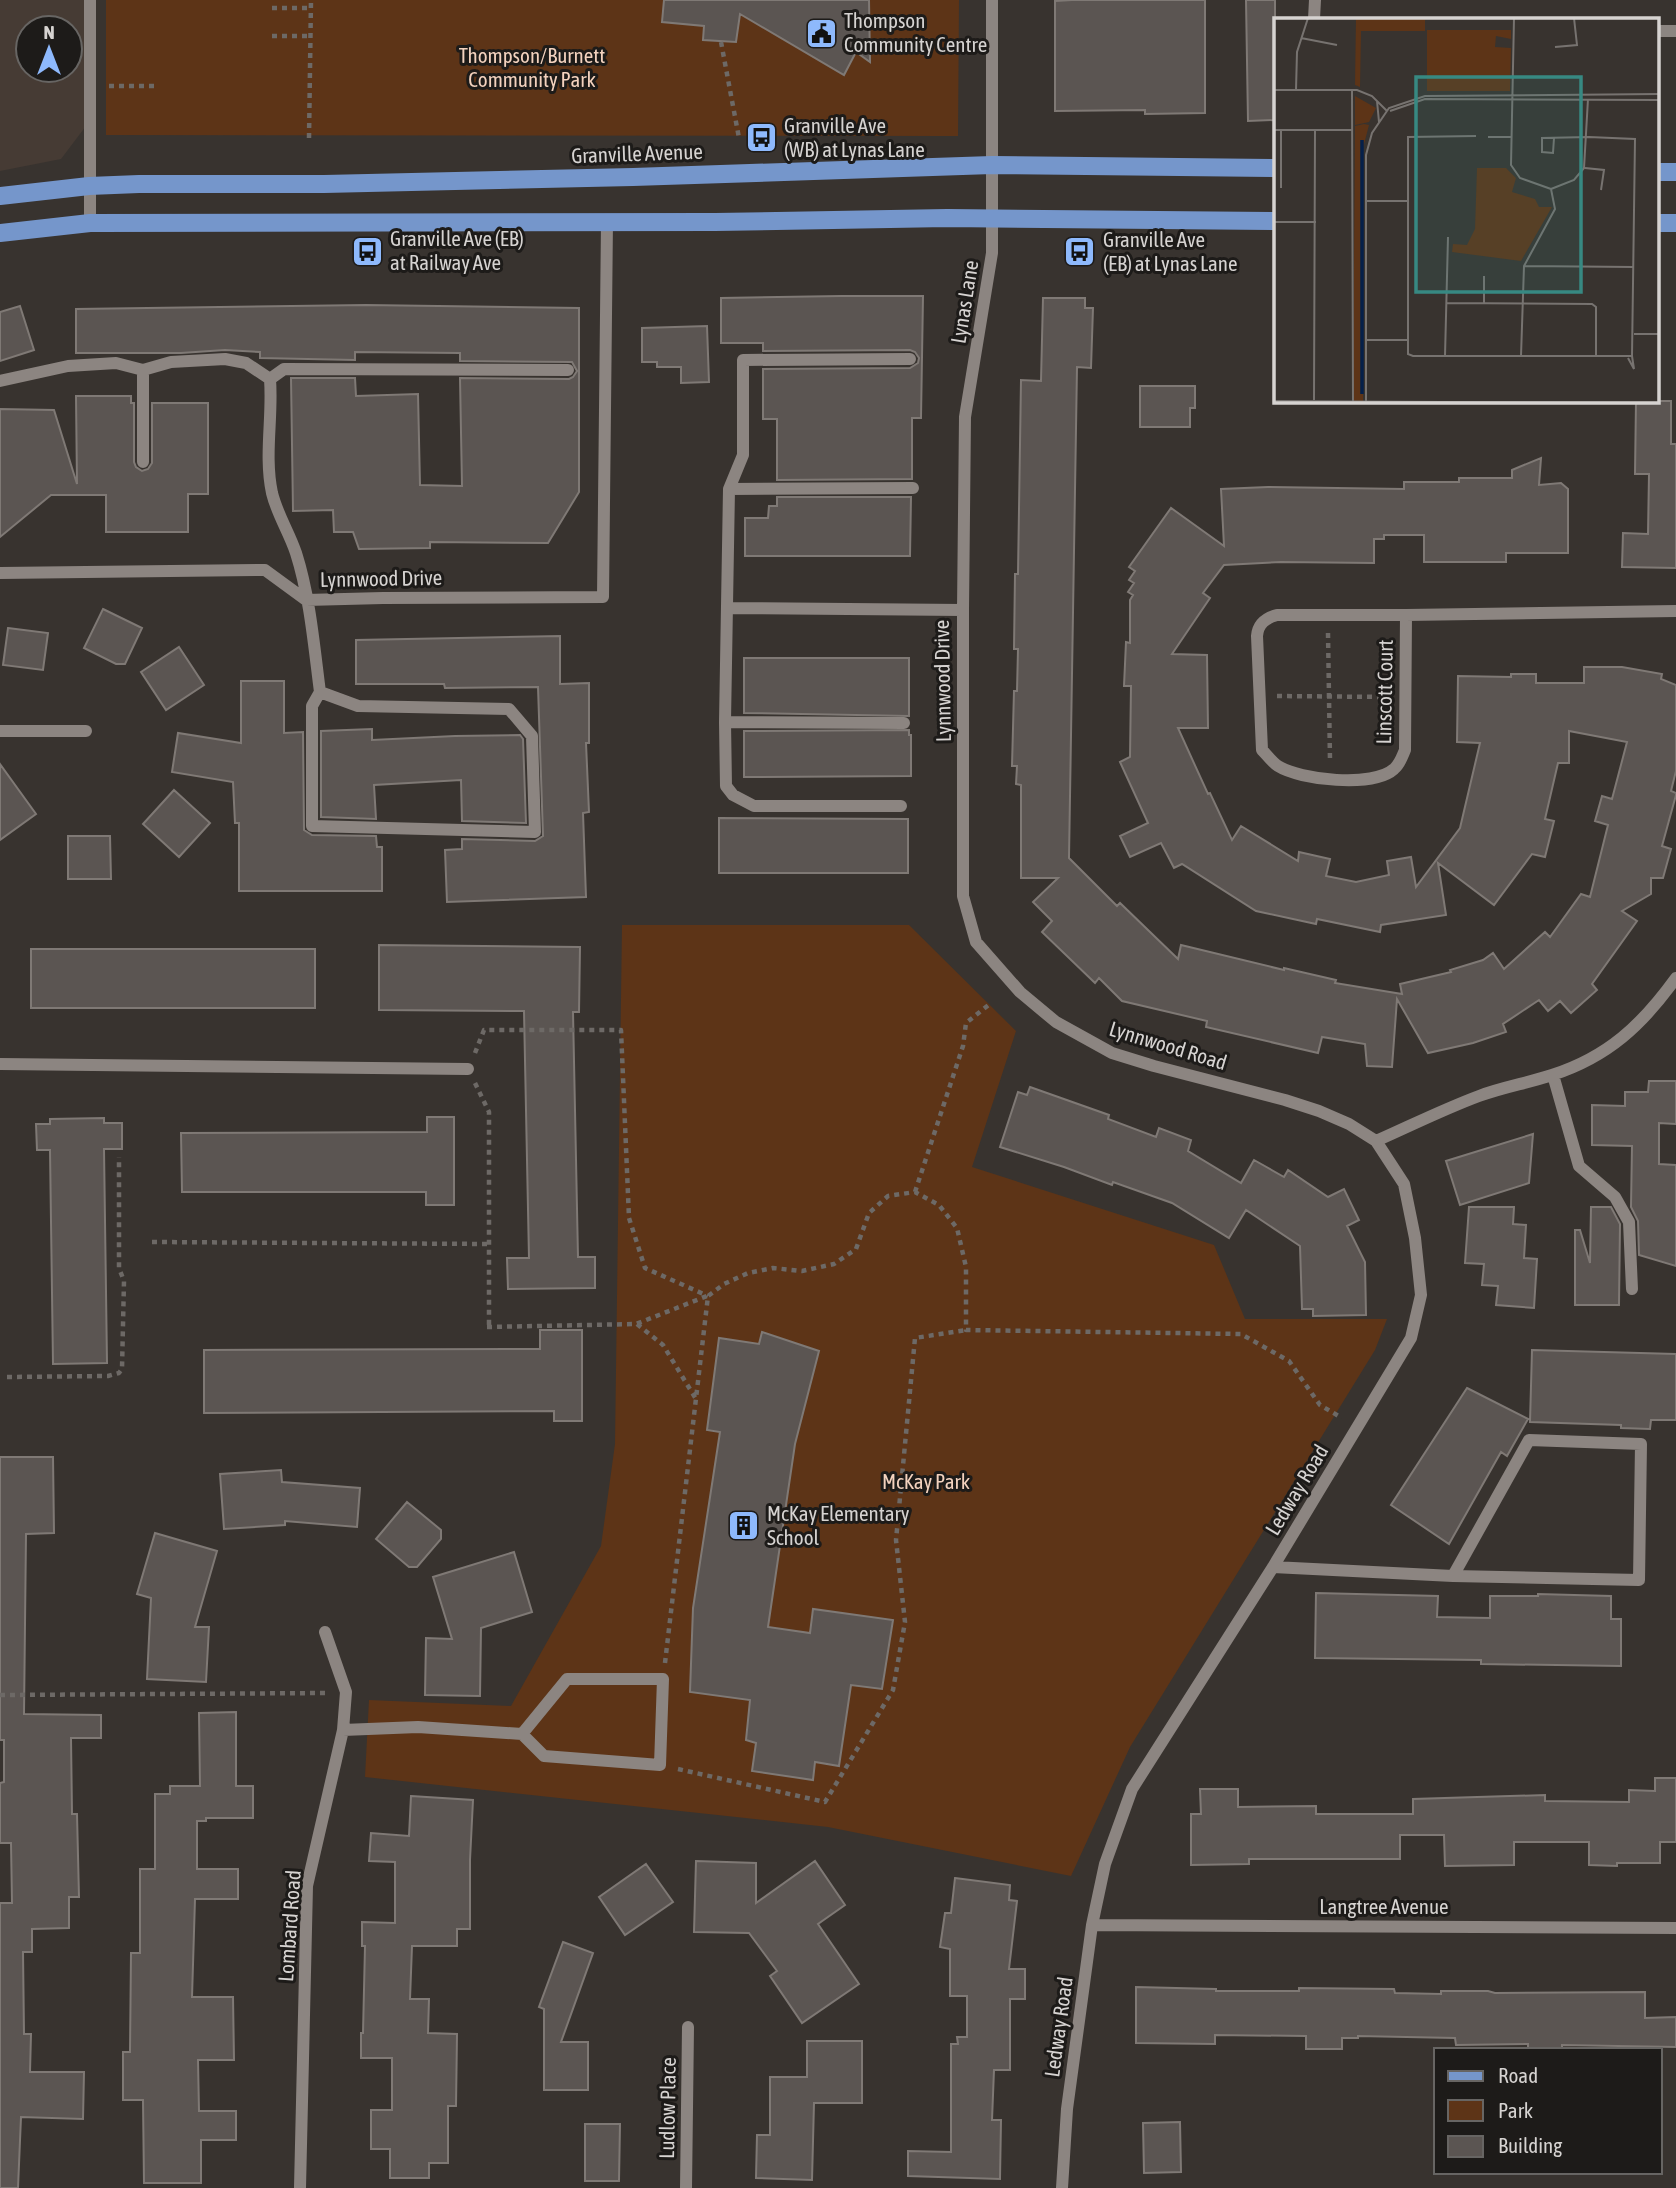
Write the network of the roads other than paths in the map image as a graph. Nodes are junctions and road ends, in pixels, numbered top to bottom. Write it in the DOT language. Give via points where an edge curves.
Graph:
graph roads {
  1 [pos="90,0"];
  2 [pos="992,0"];
  3 [pos="1315,0"];
  4 [pos="1314,18"];
  5 [pos="1658,31"];
  6 [pos="1676,31"];
  7 [pos="992,165"];
  8 [pos="1274,168"];
  9 [pos="1658,172"];
  10 [pos="1676,172"];
  11 [pos="89,186"];
  12 [pos="0,196"];
  13 [pos="992,218"];
  14 [pos="607,221"];
  15 [pos="1274,221"];
  16 [pos="90,223"];
  17 [pos="1658,223"];
  18 [pos="1676,223"];
  19 [pos="0,233"];
  20 [pos="910,359"];
  21 [pos="143,370"];
  22 [pos="568,370"];
  23 [pos="270,379"];
  24 [pos="0,381"];
  25 [pos="143,462"];
  26 [pos="913,488"];
  27 [pos="729,489"];
  28 [pos="0,573"];
  29 [pos="306,600"];
  30 [pos="727,608"];
  31 [pos="963,610"];
  32 [pos="1676,611"];
  33 [pos="1406,615"];
  34 [pos="320,692"];
  35 [pos="725,722"];
  36 [pos="904,723"];
  37 [pos="0,731"];
  38 [pos="86,731"];
  39 [pos="901,806"];
  40 [pos="976,942"];
  41 [pos="1676,978"];
  42 [pos="0,1064"];
  43 [pos="468,1069"];
  44 [pos="1553,1075"];
  45 [pos="1376,1141"];
  46 [pos="1632,1289"];
  47 [pos="1273,1567"];
  48 [pos="1453,1576"];
  49 [pos="324,1632"];
  50 [pos="343,1730"];
  51 [pos="522,1734"];
  52 [pos="1092,1925"];
  53 [pos="1676,1928"];
  54 [pos="688,2027"];
  55 [pos="300,2188"];
  56 [pos="686,2188"];
  57 [pos="1062,2188"];
  1 -- 11 [label="street"];
  2 -- 7 [label="street, Lynas Lane"];
  3 -- 4 [label="street"];
  5 -- 6 [label="street"];
  7 -- 8 [label="main road, Granville Avenue"];
  7 -- 11 [label="main road, Granville Avenue" via="605,178"];
  7 -- 13 [label="street, Lynas Lane"];
  9 -- 10 [label="main road"];
  11 -- 12 [label="main road, Granville Avenue"];
  11 -- 16 [label="street"];
  13 -- 14 [label="main road"];
  13 -- 15 [label="main road"];
  13 -- 31 [label="street, Lynas Lane" via="992,253 965,417"];
  14 -- 16 [label="main road"];
  14 -- 29 [label="street, Lynnwood Drive" via="603,597"];
  16 -- 19 [label="main road"];
  17 -- 18 [label="main road"];
  20 -- 27 [label="street" via="743,359 743,455"];
  21 -- 23 [label="street" via="171,362 225,359 246,363"];
  21 -- 24 [label="street" via="116,363 68,366"];
  21 -- 25 [label="street"];
  22 -- 23 [label="street" via="284,369"];
  23 -- 29 [label="street" via="267,460 272,494 296,553"];
  26 -- 27 [label="street"];
  27 -- 30 [label="street"];
  28 -- 29 [label="street, Lynnwood Drive" via="265,570"];
  29 -- 34 [label="street"];
  30 -- 31 [label="street, Lynnwood Drive"];
  30 -- 35 [label="street"];
  31 -- 40 [label="street, Lynnwood Drive" via="963,896"];
  32 -- 33 [label="street, Linscott Court"];
  33 -- 33 [label="street, Linscott Court" via="1277,615 1263,621 1257,629 1262,750 1278,766 1331,779 1369,779 1393,770 1405,750"];
  34 -- 34 [label="street" via="312,706 313,826 535,832 532,736 509,709 358,706"];
  35 -- 36 [label="street"];
  35 -- 39 [label="street" via="726,786 754,806"];
  37 -- 38 [label="street"];
  40 -- 45 [label="street, Lynnwood Road" via="1020,992 1056,1022 1112,1053 1319,1111"];
  41 -- 44 [label="street" via="1631,1032 1609,1049"];
  42 -- 43 [label="street"];
  44 -- 45 [label="street" via="1480,1095"];
  44 -- 46 [label="street" via="1579,1166 1615,1197 1629,1222"];
  45 -- 47 [label="street, Ledway Road" via="1404,1184 1422,1294 1411,1338"];
  47 -- 48 [label="street"];
  47 -- 52 [label="street, Ledway Road" via="1132,1789 1105,1864"];
  48 -- 48 [label="street" via="1639,1580 1642,1444 1529,1440"];
  49 -- 50 [label="street, Lombard Road" via="346,1692"];
  50 -- 51 [label="street" via="418,1727"];
  50 -- 55 [label="street, Lombard Road" via="307,1886"];
  51 -- 51 [label="street" via="566,1679 663,1679 660,1765 544,1756"];
  52 -- 53 [label="street, Langtree Avenue"];
  52 -- 57 [label="street, Ledway Road" via="1067,2109"];
  54 -- 56 [label="street, Ludlow Place"];
}
